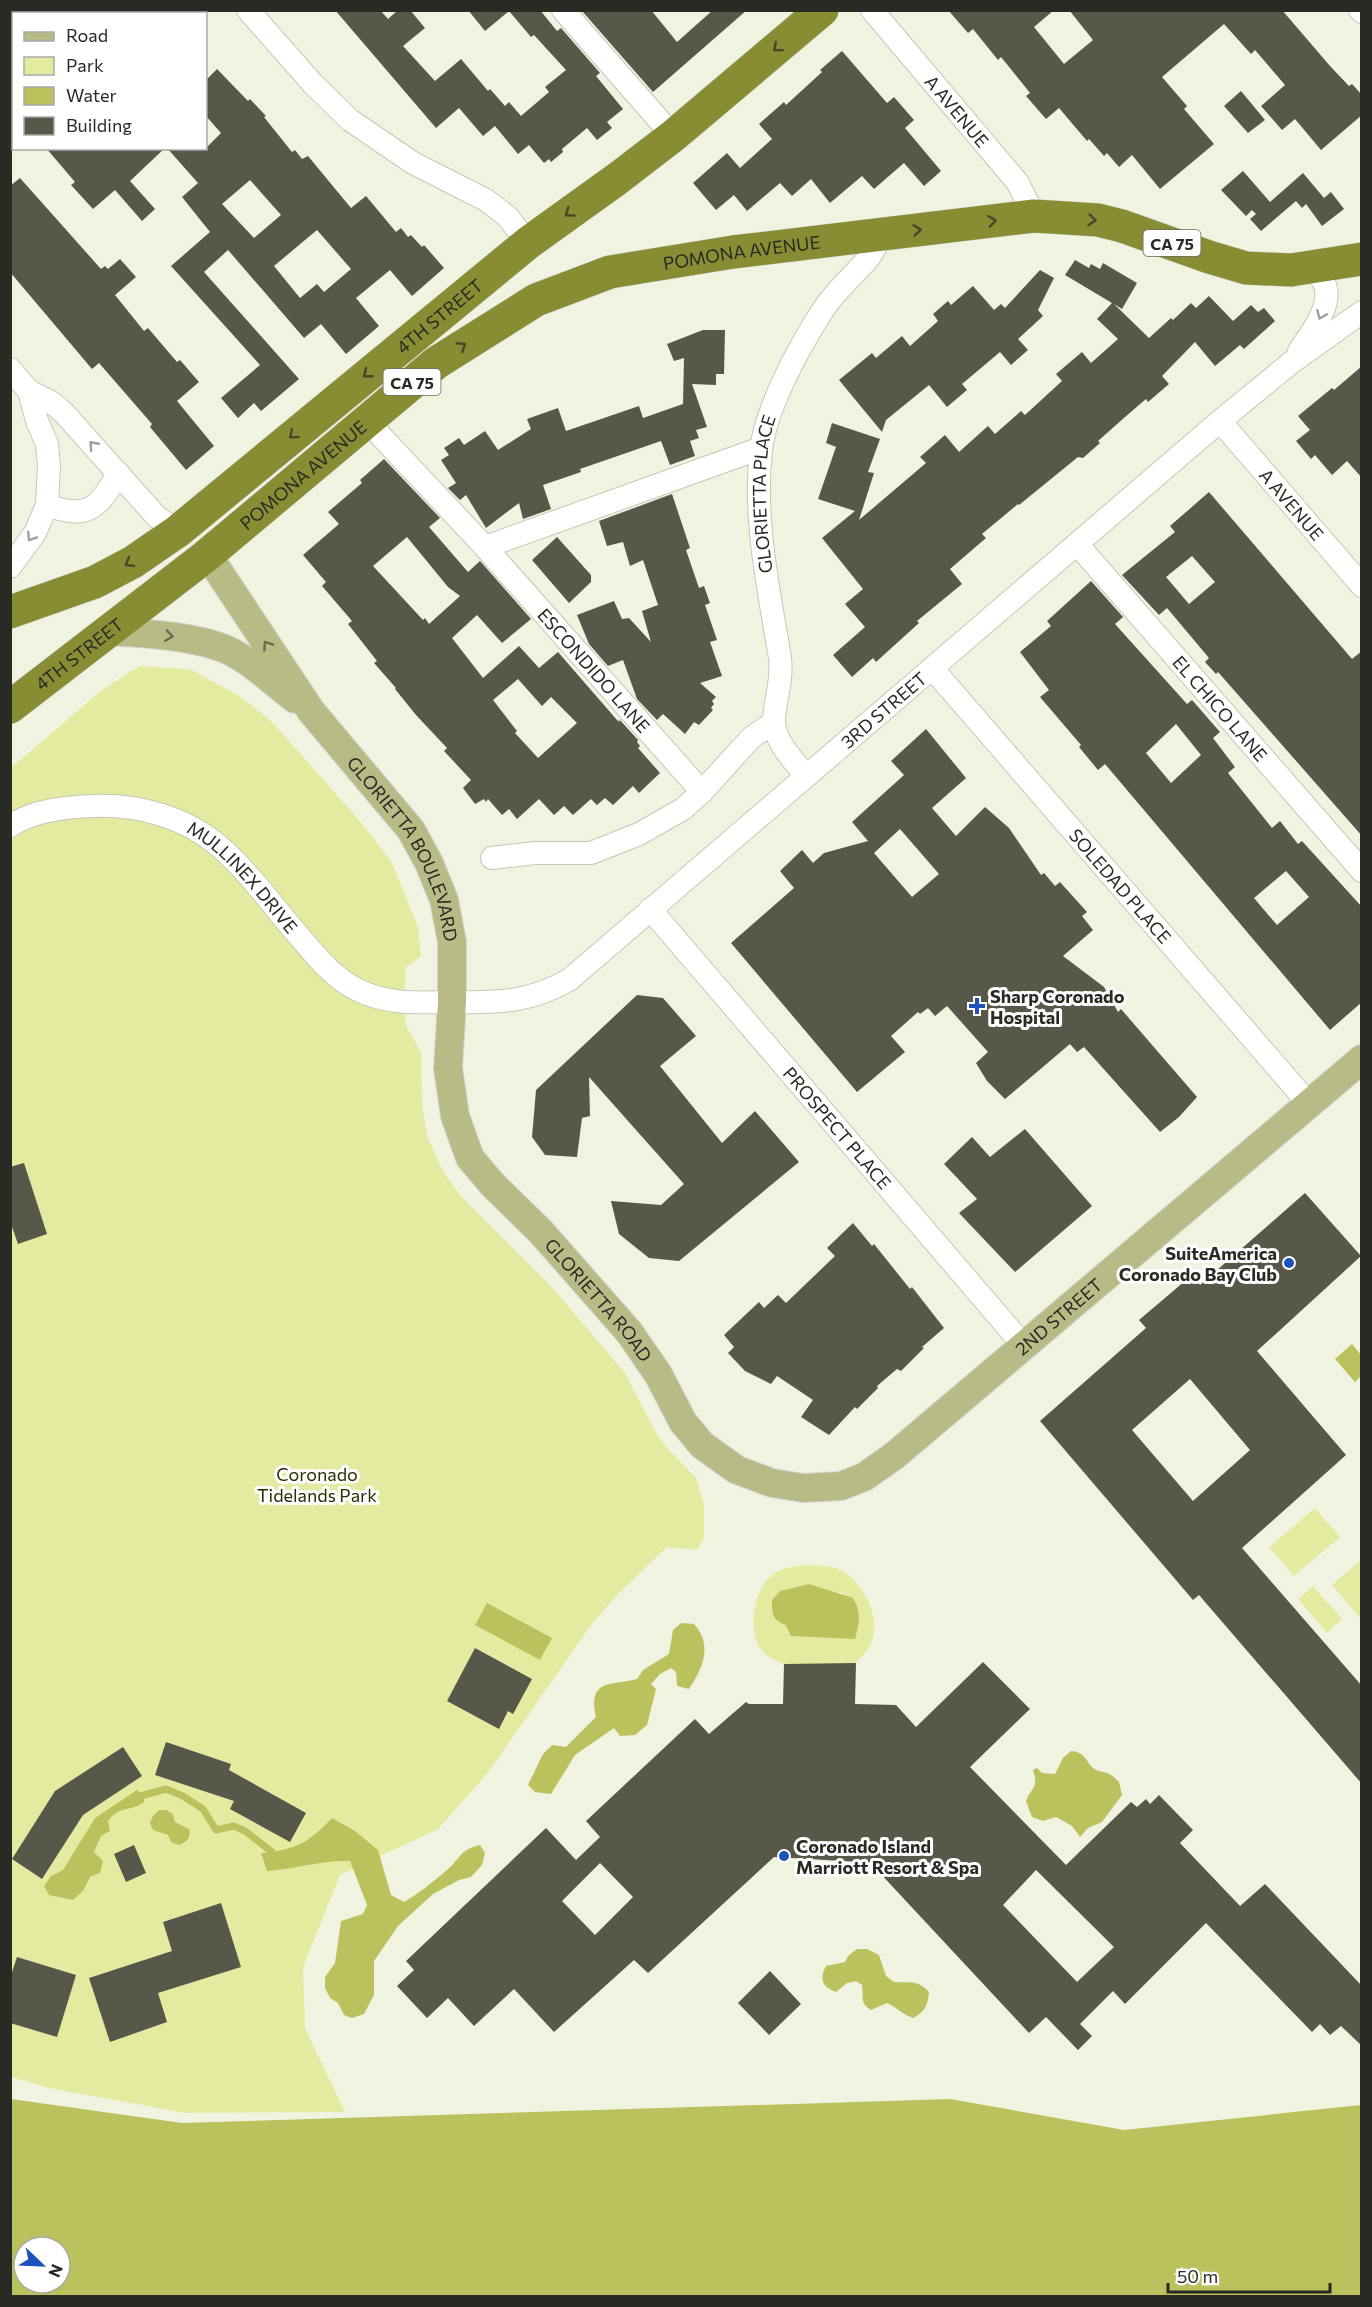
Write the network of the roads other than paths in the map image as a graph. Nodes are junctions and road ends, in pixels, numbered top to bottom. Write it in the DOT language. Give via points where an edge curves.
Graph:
graph roads {
  1 [pos="249,10"];
  2 [pos="563,10"];
  3 [pos="822,10"];
  4 [pos="872,10"];
  5 [pos="673,136"];
  6 [pos="1034,216"];
  7 [pos="882,234"];
  8 [pos="528,243"];
  9 [pos="1362,259"];
  10 [pos="1310,267"];
  11 [pos="1362,312"];
  12 [pos="1292,362"];
  13 [pos="10,369"];
  14 [pos="29,391"];
  15 [pos="1220,421"];
  16 [pos="380,435"];
  17 [pos="761,448"];
  18 [pos="118,473"];
  19 [pos="47,505"];
  20 [pos="178,531"];
  21 [pos="1077,544"];
  22 [pos="485,547"];
  23 [pos="206,556"];
  24 [pos="10,567"];
  25 [pos="1362,586"];
  26 [pos="10,612"];
  27 [pos="111,631"];
  28 [pos="932,668"];
  29 [pos="10,707"];
  30 [pos="311,711"];
  31 [pos="774,723"];
  32 [pos="806,776"];
  33 [pos="702,792"];
  34 [pos="10,826"];
  35 [pos="492,858"];
  36 [pos="1362,871"];
  37 [pos="650,909"];
  38 [pos="452,1002"];
  39 [pos="1362,1059"];
  40 [pos="1309,1104"];
  41 [pos="1024,1346"];
  42 [pos="864,1477"];
  1 -- 8 [label="street" via="350,120 413,163 486,200 507,216"];
  2 -- 5 [label="street"];
  3 -- 5 [label="highway, 4TH STREET / CA 75, one-way"];
  4 -- 6 [label="street, A AVENUE" via="1018,183"];
  5 -- 8 [label="highway, 4TH STREET / CA 75, one-way"];
  7 -- 6 [label="highway, POMONA AVENUE / CA 75, one-way"];
  6 -- 10 [label="highway, POMONA AVENUE / CA 75, one-way" via="1098,220 1246,268"];
  7 -- 17 [label="street, GLORIETTA PLACE" via="867,260 822,310 804,341 777,395"];
  23 -- 7 [label="highway, POMONA AVENUE / CA 75, one-way" via="436,363 536,300 610,272"];
  8 -- 20 [label="highway, 4TH STREET / CA 75, one-way"];
  9 -- 10 [label="highway, POMONA AVENUE / CA 75"];
  10 -- 12 [label="street, 3RD STREET, one-way" via="1325,283 1326,301 1315,328"];
  11 -- 12 [label="street, 3RD STREET"];
  12 -- 15 [label="street, 3RD STREET"];
  13 -- 14 [label="street"];
  18 -- 14 [label="street, one-way" via="63,412"];
  14 -- 19 [label="street" via="47,444"];
  15 -- 21 [label="street, 3RD STREET"];
  15 -- 25 [label="street, A AVENUE"];
  16 -- 22 [label="street, ESCONDIDO LANE"];
  17 -- 22 [label="street"];
  17 -- 31 [label="street, GLORIETTA PLACE" via="758,511 780,662"];
  18 -- 19 [label="street" via="98,504 81,513"];
  18 -- 20 [label="street" via="157,517"];
  19 -- 24 [label="street, one-way" via="35,533"];
  20 -- 26 [label="highway, 4TH STREET / CA 75, one-way" via="95,582"];
  21 -- 28 [label="street, 3RD STREET"];
  21 -- 36 [label="street, EL CHICO LANE"];
  22 -- 33 [label="street, ESCONDIDO LANE"];
  23 -- 27 [label="highway, 4TH STREET / CA 75"];
  30 -- 23 [label="main road, GLORIETTA BOULEVARD, one-way"];
  27 -- 29 [label="highway, 4TH STREET / CA 75"];
  27 -- 30 [label="main road, GLORIETTA BOULEVARD, one-way" via="169,635 219,646"];
  28 -- 32 [label="street, 3RD STREET"];
  28 -- 40 [label="street, SOLEDAD PLACE"];
  30 -- 38 [label="main road, GLORIETTA BOULEVARD" via="411,830 429,863 444,900 452,942"];
  31 -- 32 [label="street" via="788,754"];
  31 -- 33 [label="street" via="751,738"];
  32 -- 37 [label="street, 3RD STREET"];
  33 -- 35 [label="street" via="683,809 639,834 591,853"];
  34 -- 38 [label="street, MULLINEX DRIVE" via="45,812 107,805 171,818 220,846 313,953 350,985 379,998 423,1004"];
  37 -- 38 [label="street, 3RD STREET" via="569,980 546,992 521,999"];
  37 -- 41 [label="street, PROSPECT PLACE"];
  38 -- 42 [label="main road, GLORIETTA ROAD" via="448,1068 455,1116 470,1158 629,1332 658,1374 683,1422 702,1445 737,1470 772,1483 821,1488 841,1486"];
  39 -- 40 [label="main road, 2ND STREET"];
  40 -- 41 [label="main road, 2ND STREET"];
  41 -- 42 [label="main road, 2ND STREET"];
}
